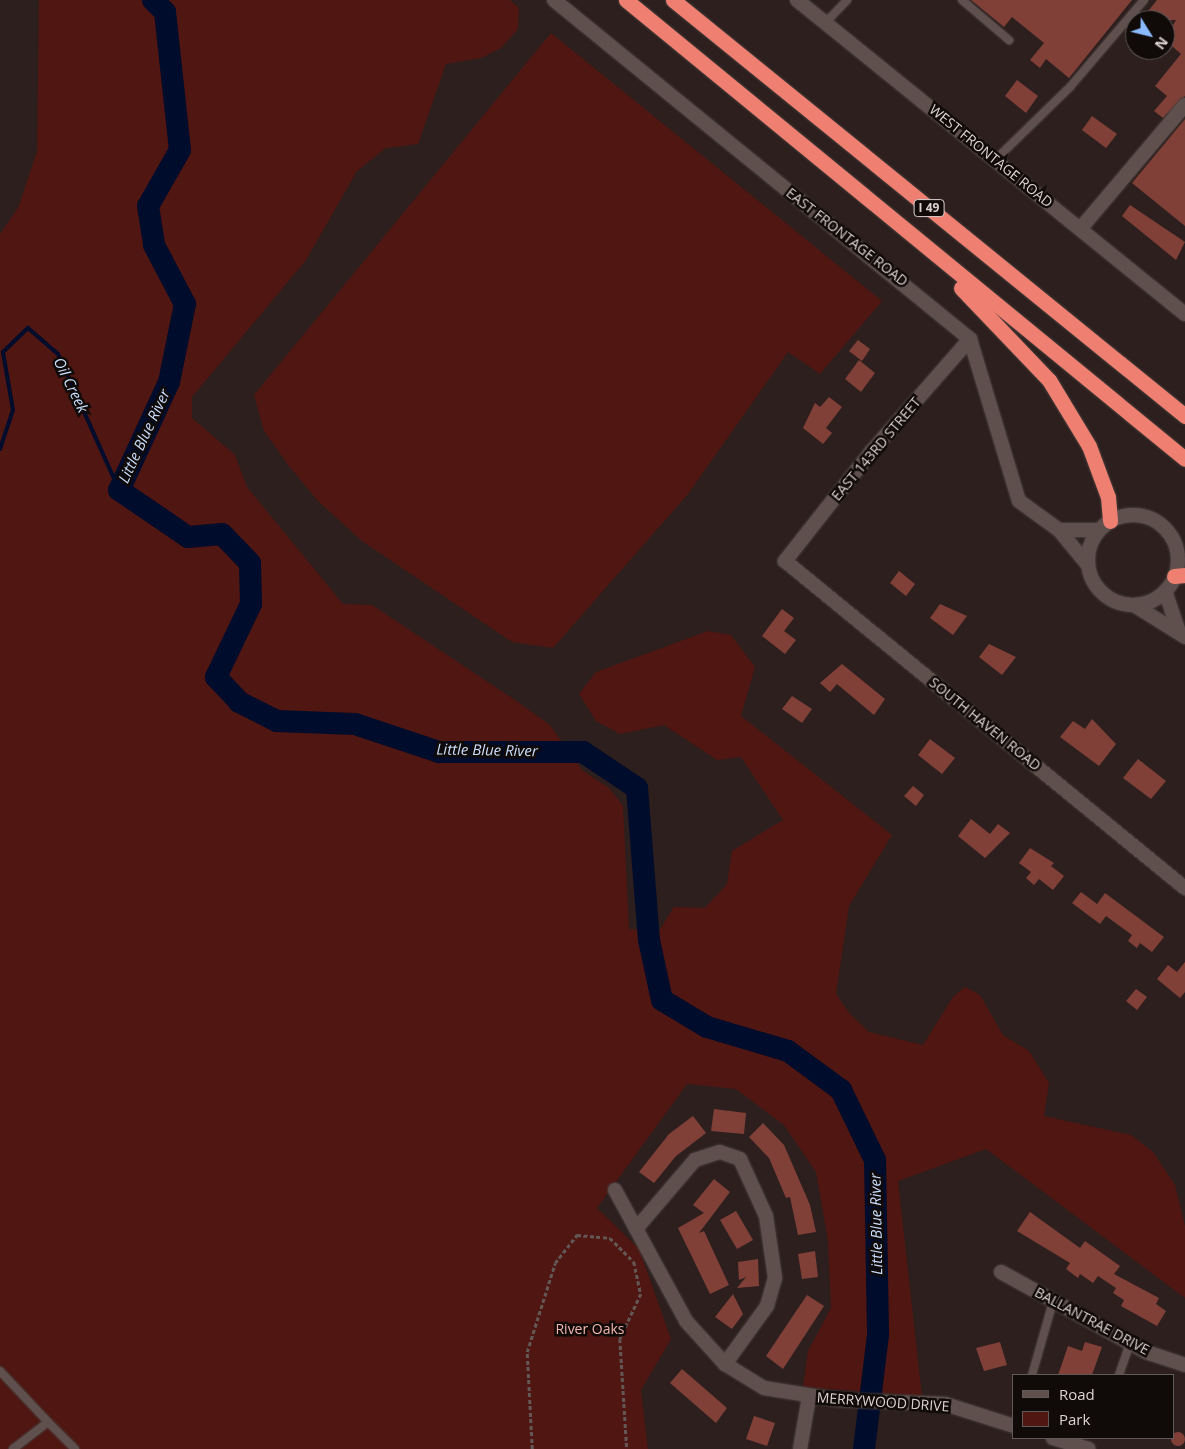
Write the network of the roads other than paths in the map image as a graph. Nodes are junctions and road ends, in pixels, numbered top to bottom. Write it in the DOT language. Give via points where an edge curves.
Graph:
graph roads {
  1 [pos="554,0"];
  2 [pos="626,0"];
  3 [pos="673,0"];
  4 [pos="797,0"];
  5 [pos="847,0"];
  6 [pos="962,0"];
  7 [pos="1144,0"];
  8 [pos="825,23"];
  9 [pos="1009,40"];
  10 [pos="1185,105"];
  11 [pos="996,159"];
  12 [pos="1080,228"];
  13 [pos="930,253"];
  14 [pos="1185,314"];
  15 [pos="970,339"];
  16 [pos="1185,416"];
  17 [pos="1185,459"];
  18 [pos="1105,526"];
  19 [pos="1059,530"];
  20 [pos="785,561"];
  21 [pos="1088,565"];
  22 [pos="1180,576"];
  23 [pos="1165,591"];
  24 [pos="1134,606"];
  25 [pos="1182,634"];
  26 [pos="1185,888"];
  27 [pos="615,1190"];
  28 [pos="636,1229"];
  29 [pos="1000,1272"];
  30 [pos="1053,1302"];
  31 [pos="1130,1343"];
  32 [pos="725,1364"];
  33 [pos="1185,1365"];
  34 [pos="0,1371"];
  35 [pos="1032,1374"];
  36 [pos="1119,1374"];
  37 [pos="809,1396"];
  38 [pos="48,1422"];
  39 [pos="1012,1425"];
  40 [pos="1055,1439"];
  41 [pos="13,1449"];
  42 [pos="75,1449"];
  43 [pos="800,1449"];
  44 [pos="1088,1449"];
  1 -- 15 [label="street, EAST FRONTAGE ROAD"];
  2 -- 13 [label="highway, I 49"];
  3 -- 16 [label="highway, I 49"];
  4 -- 8 [label="street, WEST FRONTAGE ROAD"];
  5 -- 8 [label="lane"];
  6 -- 9 [label="lane"];
  7 -- 11 [label="lane" via="1070,87"];
  8 -- 11 [label="street, WEST FRONTAGE ROAD"];
  10 -- 12 [label="street"];
  11 -- 12 [label="street, WEST FRONTAGE ROAD"];
  12 -- 14 [label="street, WEST FRONTAGE ROAD"];
  13 -- 17 [label="highway, I 49"];
  13 -- 18 [label="highway" via="1003,336 1049,380 1089,446 1108,497"];
  15 -- 19 [label="street" via="1019,501"];
  15 -- 20 [label="street, EAST 143RD STREET" via="871,452"];
  18 -- 19 [label="street"];
  18 -- 21 [label="street" via="1091,543"];
  18 -- 22 [label="street" via="1138,515 1164,528 1178,553"];
  19 -- 21 [label="street"];
  20 -- 26 [label="street, SOUTH HAVEN ROAD"];
  21 -- 24 [label="street" via="1095,585 1105,596"];
  22 -- 23 [label="street"];
  23 -- 24 [label="street" via="1149,602"];
  23 -- 25 [label="street"];
  24 -- 25 [label="street"];
  27 -- 28 [label="street, MERRYWOOD DRIVE"];
  28 -- 32 [label="street, MERRYWOOD DRIVE" via="686,1321"];
  28 -- 32 [label="street" via="695,1160 720,1152 740,1159 766,1216 775,1278 767,1306"];
  29 -- 30 [label="street, BALLANTRAE DRIVE"];
  30 -- 31 [label="street, BALLANTRAE DRIVE"];
  30 -- 35 [label="lane"];
  31 -- 33 [label="street, BALLANTRAE DRIVE"];
  31 -- 36 [label="lane"];
  32 -- 37 [label="street, MERRYWOOD DRIVE" via="764,1388"];
  34 -- 38 [label="lane"];
  37 -- 39 [label="street, MERRYWOOD DRIVE" via="904,1405 945,1404"];
  37 -- 43 [label="street"];
  38 -- 41 [label="lane"];
  38 -- 42 [label="lane"];
  40 -- 44 [label="street"];
}
